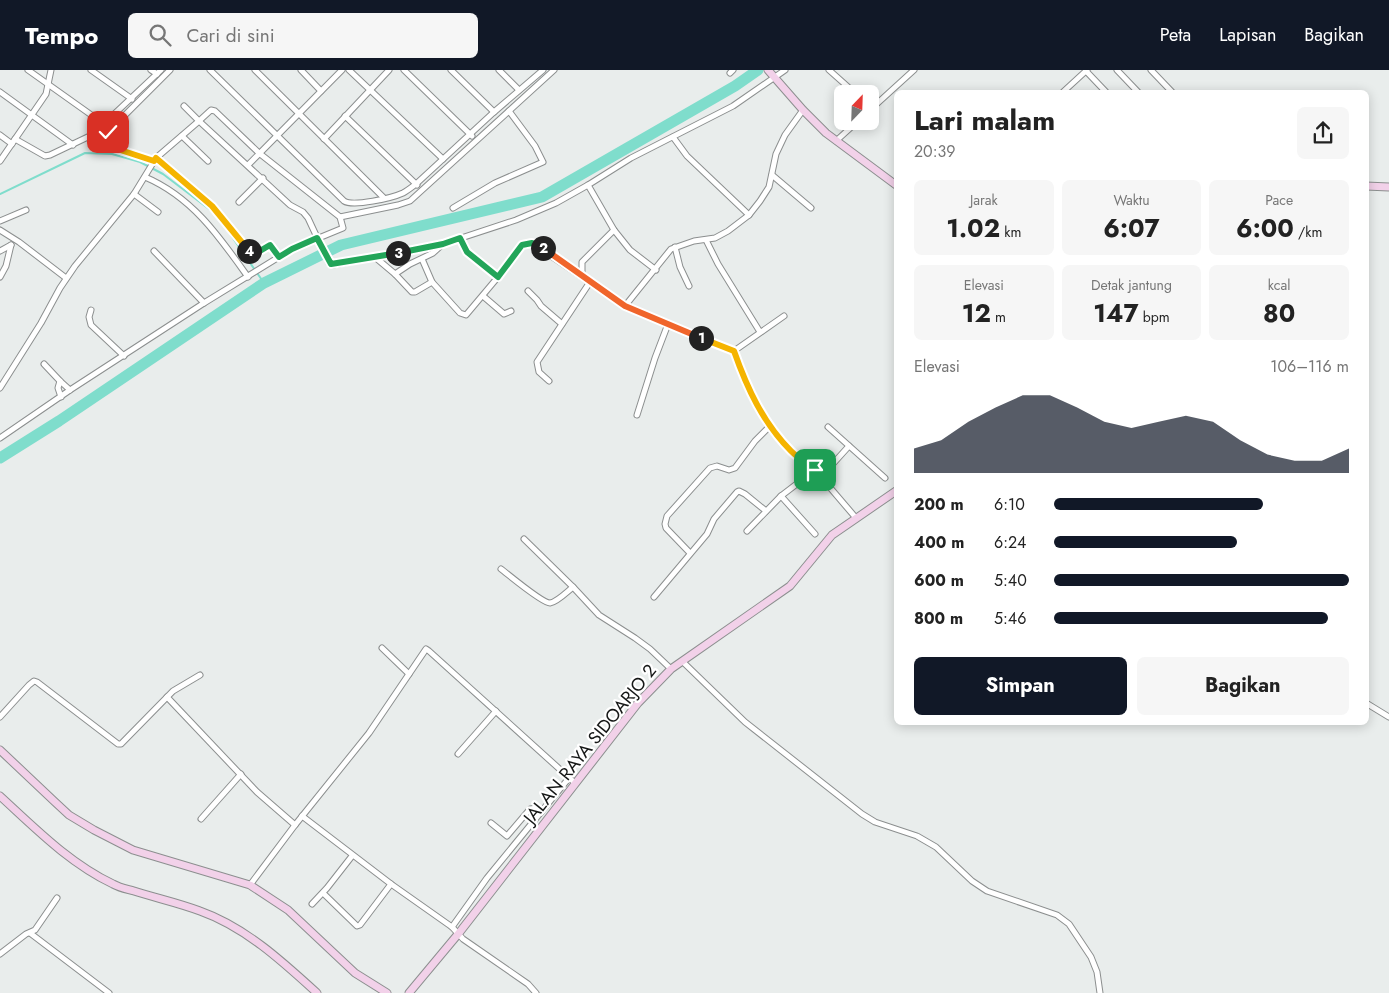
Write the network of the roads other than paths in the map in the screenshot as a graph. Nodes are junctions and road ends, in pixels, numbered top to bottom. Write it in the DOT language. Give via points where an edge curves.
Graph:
graph roads {
  1 [pos="28,70"];
  2 [pos="50,70"];
  3 [pos="91,70"];
  4 [pos="151,70"];
  5 [pos="170,70"];
  6 [pos="210,70"];
  7 [pos="255,70"];
  8 [pos="300,70"];
  9 [pos="342,70"];
  10 [pos="349,70"];
  11 [pos="389,70"];
  12 [pos="404,70"];
  13 [pos="451,70"];
  14 [pos="499,70"];
  15 [pos="554,70"];
  16 [pos="785,70"];
  17 [pos="829,70"];
  18 [pos="914,70"];
  19 [pos="1086,70"];
  20 [pos="1117,70"];
  21 [pos="1151,70"];
  22 [pos="159,72"];
  23 [pos="217,72"];
  24 [pos="545,72"];
  25 [pos="772,74"];
  26 [pos="48,85"];
  27 [pos="846,85"];
  28 [pos="322,90"];
  29 [pos="519,90"];
  30 [pos="1065,90"];
  31 [pos="1104,90"];
  32 [pos="1136,90"];
  33 [pos="1170,90"];
  34 [pos="370,91"];
  35 [pos="0,92"];
  36 [pos="132,99"];
  37 [pos="879,101"];
  38 [pos="184,106"];
  39 [pos="803,110"];
  40 [pos="508,111"];
  41 [pos="494,112"];
  42 [pos="299,114"];
  43 [pos="32,115"];
  44 [pos="345,116"];
  45 [pos="199,121"];
  46 [pos="104,124"];
  47 [pos="848,130"];
  48 [pos="470,134"];
  49 [pos="0,135"];
  50 [pos="278,135"];
  51 [pos="182,136"];
  52 [pos="674,137"];
  53 [pos="324,139"];
  54 [pos="477,139"];
  55 [pos="14,141"];
  56 [pos="836,141"];
  57 [pos="73,145"];
  58 [pos="259,153"];
  59 [pos="443,159"];
  60 [pos="154,160"];
  61 [pos="0,161"];
  62 [pos="208,161"];
  63 [pos="248,165"];
  64 [pos="772,175"];
  65 [pos="146,176"];
  66 [pos="262,178"];
  67 [pos="416,184"];
  68 [pos="894,184"];
  69 [pos="588,186"];
  70 [pos="1369,186"];
  71 [pos="1389,187"];
  72 [pos="421,190"];
  73 [pos="134,194"];
  74 [pos="384,198"];
  75 [pos="239,202"];
  76 [pos="349,204"];
  77 [pos="454,208"];
  78 [pos="811,208"];
  79 [pos="26,210"];
  80 [pos="158,212"];
  81 [pos="353,214"];
  82 [pos="749,215"];
  83 [pos="340,216"];
  84 [pos="0,221"];
  85 [pos="0,230"];
  86 [pos="614,230"];
  87 [pos="317,238"];
  88 [pos="460,238"];
  89 [pos="706,240"];
  90 [pos="19,242"];
  91 [pos="443,244"];
  92 [pos="11,245"];
  93 [pos="673,248"];
  94 [pos="0,251"];
  95 [pos="154,251"];
  96 [pos="279,257"];
  97 [pos="376,258"];
  98 [pos="422,259"];
  99 [pos="656,270"];
  100 [pos="395,274"];
  101 [pos="580,275"];
  102 [pos="250,276"];
  103 [pos="0,277"];
  104 [pos="498,277"];
  105 [pos="66,278"];
  106 [pos="432,282"];
  107 [pos="590,282"];
  108 [pos="689,286"];
  109 [pos="528,291"];
  110 [pos="483,296"];
  111 [pos="204,303"];
  112 [pos="625,306"];
  113 [pos="91,310"];
  114 [pos="511,311"];
  115 [pos="784,316"];
  116 [pos="562,324"];
  117 [pos="668,324"];
  118 [pos="760,332"];
  119 [pos="734,351"];
  120 [pos="124,356"];
  121 [pos="44,364"];
  122 [pos="60,381"];
  123 [pos="549,382"];
  124 [pos="0,388"];
  125 [pos="70,390"];
  126 [pos="61,397"];
  127 [pos="637,415"];
  128 [pos="770,426"];
  129 [pos="828,427"];
  130 [pos="0,438"];
  131 [pos="849,446"];
  132 [pos="815,470"];
  133 [pos="821,477"];
  134 [pos="885,478"];
  135 [pos="894,492"];
  136 [pos="781,496"];
  137 [pos="766,511"];
  138 [pos="854,515"];
  139 [pos="747,531"];
  140 [pos="815,534"];
  141 [pos="524,539"];
  142 [pos="690,553"];
  143 [pos="501,569"];
  144 [pos="574,587"];
  145 [pos="654,597"];
  146 [pos="382,648"];
  147 [pos="683,662"];
  148 [pos="670,669"];
  149 [pos="409,674"];
  150 [pos="200,675"];
  151 [pos="167,697"];
  152 [pos="1369,705"];
  153 [pos="496,711"];
  154 [pos="0,717"];
  155 [pos="1389,717"];
  156 [pos="0,750"];
  157 [pos="458,754"];
  158 [pos="241,774"];
  159 [pos="572,780"];
  160 [pos="0,796"];
  161 [pos="541,812"];
  162 [pos="302,816"];
  163 [pos="201,819"];
  164 [pos="491,824"];
  165 [pos="295,825"];
  166 [pos="352,856"];
  167 [pos="391,884"];
  168 [pos="250,885"];
  169 [pos="323,893"];
  170 [pos="57,898"];
  171 [pos="312,904"];
  172 [pos="455,930"];
  173 [pos="30,933"];
  174 [pos="0,954"];
  175 [pos="109,993"];
  176 [pos="317,993"];
  177 [pos="387,993"];
  178 [pos="409,993"];
  179 [pos="536,993"];
  180 [pos="1100,993"];
  1 -- 26 [label="street"];
  2 -- 26 [label="street"];
  3 -- 36 [label="street"];
  4 -- 22 [label="street"];
  5 -- 60 [label="street" via="101,142"];
  6 -- 23 [label="street"];
  7 -- 42 [label="street"];
  8 -- 28 [label="street"];
  9 -- 28 [label="street"];
  10 -- 34 [label="street"];
  11 -- 34 [label="street"];
  12 -- 48 [label="street"];
  13 -- 41 [label="street"];
  14 -- 29 [label="street"];
  15 -- 24 [label="street"];
  16 -- 25 [label="street"];
  17 -- 27 [label="street"];
  18 -- 37 [label="street"];
  19 -- 30 [label="street"];
  19 -- 31 [label="street"];
  20 -- 32 [label="street"];
  21 -- 33 [label="street"];
  22 -- 36 [label="street"];
  23 -- 50 [label="street"];
  24 -- 29 [label="street"];
  24 -- 40 [label="street"];
  25 -- 39 [label="street"];
  25 -- 52 [label="street" via="733,106"];
  26 -- 43 [label="street"];
  26 -- 46 [label="street"];
  28 -- 42 [label="street"];
  29 -- 41 [label="street"];
  34 -- 44 [label="street"];
  34 -- 59 [label="street"];
  35 -- 43 [label="street"];
  36 -- 46 [label="street"];
  38 -- 45 [label="street"];
  39 -- 56 [label="street"];
  39 -- 64 [label="street" via="785,134 776,154"];
  40 -- 54 [label="street"];
  40 -- 77 [label="street" via="543,162 495,183"];
  41 -- 48 [label="street"];
  42 -- 50 [label="street"];
  42 -- 53 [label="street"];
  43 -- 55 [label="street"];
  43 -- 57 [label="street"];
  44 -- 53 [label="street"];
  44 -- 67 [label="street"];
  45 -- 51 [label="street"];
  45 -- 58 [label="street" via="214,110"];
  45 -- 63 [label="street"];
  46 -- 57 [label="street"];
  47 -- 56 [label="street"];
  48 -- 54 [label="street"];
  48 -- 59 [label="street"];
  49 -- 55 [label="street"];
  50 -- 58 [label="street"];
  50 -- 76 [label="street"];
  51 -- 60 [label="street"];
  51 -- 62 [label="street"];
  52 -- 69 [label="street" via="631,158"];
  52 -- 82 [label="street" via="688,156"];
  53 -- 74 [label="street"];
  54 -- 72 [label="street"];
  55 -- 57 [label="street" via="45,156"];
  55 -- 61 [label="street"];
  56 -- 68 [label="street"];
  58 -- 63 [label="street"];
  58 -- 83 [label="street"];
  59 -- 67 [label="street"];
  60 -- 65 [label="street"];
  60 -- 96 [label="street" via="212,206 252,255 270,245"];
  63 -- 66 [label="street"];
  64 -- 78 [label="street"];
  64 -- 82 [label="street" via="769,187"];
  65 -- 73 [label="street"];
  65 -- 102 [label="street" via="169,188 202,217"];
  66 -- 75 [label="street"];
  66 -- 87 [label="street" via="290,205 306,215"];
  67 -- 72 [label="street"];
  67 -- 74 [label="street" via="402,193"];
  69 -- 86 [label="street"];
  69 -- 88 [label="street" via="516,220"];
  70 -- 71 [label="street"];
  72 -- 81 [label="street" via="406,203"];
  73 -- 80 [label="street"];
  73 -- 105 [label="street"];
  74 -- 76 [label="street"];
  76 -- 81 [label="street"];
  79 -- 84 [label="street"];
  81 -- 83 [label="street"];
  82 -- 89 [label="street" via="728,231"];
  83 -- 87 [label="street" via="343,228"];
  85 -- 90 [label="street"];
  86 -- 99 [label="street" via="630,250"];
  86 -- 101 [label="street" via="582,262"];
  87 -- 96 [label="street"];
  87 -- 97 [label="street" via="329,263"];
  88 -- 91 [label="street"];
  88 -- 104 [label="street" via="467,252"];
  89 -- 93 [label="street"];
  89 -- 118 [label="street"];
  90 -- 92 [label="street"];
  90 -- 105 [label="street"];
  91 -- 97 [label="street"];
  91 -- 98 [label="street"];
  92 -- 94 [label="street"];
  92 -- 103 [label="street"];
  93 -- 99 [label="street"];
  93 -- 108 [label="street"];
  95 -- 111 [label="street"];
  96 -- 102 [label="street"];
  97 -- 100 [label="street"];
  98 -- 100 [label="street"];
  98 -- 106 [label="street"];
  99 -- 112 [label="street"];
  100 -- 106 [label="street" via="414,292"];
  101 -- 104 [label="street" via="532,243 522,245"];
  101 -- 107 [label="street"];
  102 -- 111 [label="street"];
  104 -- 110 [label="street"];
  105 -- 124 [label="street" via="42,323"];
  106 -- 110 [label="street" via="462,314 468,313"];
  107 -- 112 [label="street"];
  107 -- 116 [label="street"];
  109 -- 116 [label="street"];
  110 -- 114 [label="street" via="504,314"];
  111 -- 120 [label="street"];
  112 -- 117 [label="street"];
  113 -- 120 [label="street" via="88,317 91,325"];
  115 -- 118 [label="street"];
  116 -- 123 [label="street" via="537,362 539,372"];
  117 -- 119 [label="street"];
  117 -- 127 [label="street"];
  118 -- 119 [label="street"];
  119 -- 128 [label="street" via="746,384"];
  120 -- 125 [label="street"];
  121 -- 122 [label="street"];
  122 -- 125 [label="street"];
  122 -- 126 [label="street"];
  125 -- 126 [label="street"];
  126 -- 130 [label="street"];
  128 -- 132 [label="street" via="791,451"];
  128 -- 142 [label="street" via="735,468 710,468 667,516 666,528"];
  129 -- 131 [label="street"];
  131 -- 133 [label="street"];
  131 -- 134 [label="street"];
  132 -- 133 [label="street"];
  132 -- 136 [label="street"];
  133 -- 138 [label="street"];
  135 -- 138 [label="street, JALAN RAYA SIDOARJO 2"];
  136 -- 137 [label="street"];
  136 -- 140 [label="street"];
  137 -- 139 [label="street"];
  137 -- 142 [label="street" via="745,494 737,492"];
  138 -- 147 [label="street, JALAN RAYA SIDOARJO 2" via="832,535 790,586"];
  141 -- 144 [label="street"];
  142 -- 145 [label="street"];
  143 -- 144 [label="street" via="548,602 554,602"];
  144 -- 148 [label="street" via="599,615 650,649"];
  146 -- 149 [label="street"];
  147 -- 148 [label="street, JALAN RAYA SIDOARJO 2"];
  147 -- 180 [label="street" via="745,722 862,814 930,844 987,891 1057,915 1069,924 1092,957"];
  148 -- 159 [label="street, JALAN RAYA SIDOARJO 2"];
  149 -- 153 [label="street" via="427,650"];
  149 -- 162 [label="street" via="369,733"];
  150 -- 151 [label="street"];
  151 -- 154 [label="street" via="121,744 34,681"];
  151 -- 158 [label="street"];
  152 -- 155 [label="street"];
  153 -- 157 [label="street"];
  153 -- 159 [label="street"];
  156 -- 168 [label="street" via="69,814 94,830 133,850"];
  158 -- 163 [label="street"];
  158 -- 165 [label="street"];
  159 -- 161 [label="street"];
  159 -- 172 [label="street, JALAN RAYA SIDOARJO 2"];
  160 -- 176 [label="street" via="83,867 114,885 200,911 223,922 283,962"];
  161 -- 164 [label="street" via="537,808 530,809 506,836"];
  161 -- 172 [label="street" via="487,878"];
  162 -- 165 [label="street"];
  162 -- 166 [label="street"];
  165 -- 168 [label="street"];
  166 -- 167 [label="street"];
  166 -- 169 [label="street"];
  167 -- 169 [label="street" via="357,926"];
  167 -- 172 [label="street"];
  168 -- 177 [label="street" via="288,910 355,973"];
  169 -- 171 [label="street"];
  170 -- 173 [label="street"];
  172 -- 178 [label="street, JALAN RAYA SIDOARJO 2"];
  172 -- 179 [label="street"];
  173 -- 174 [label="street"];
  173 -- 175 [label="street"];
}
